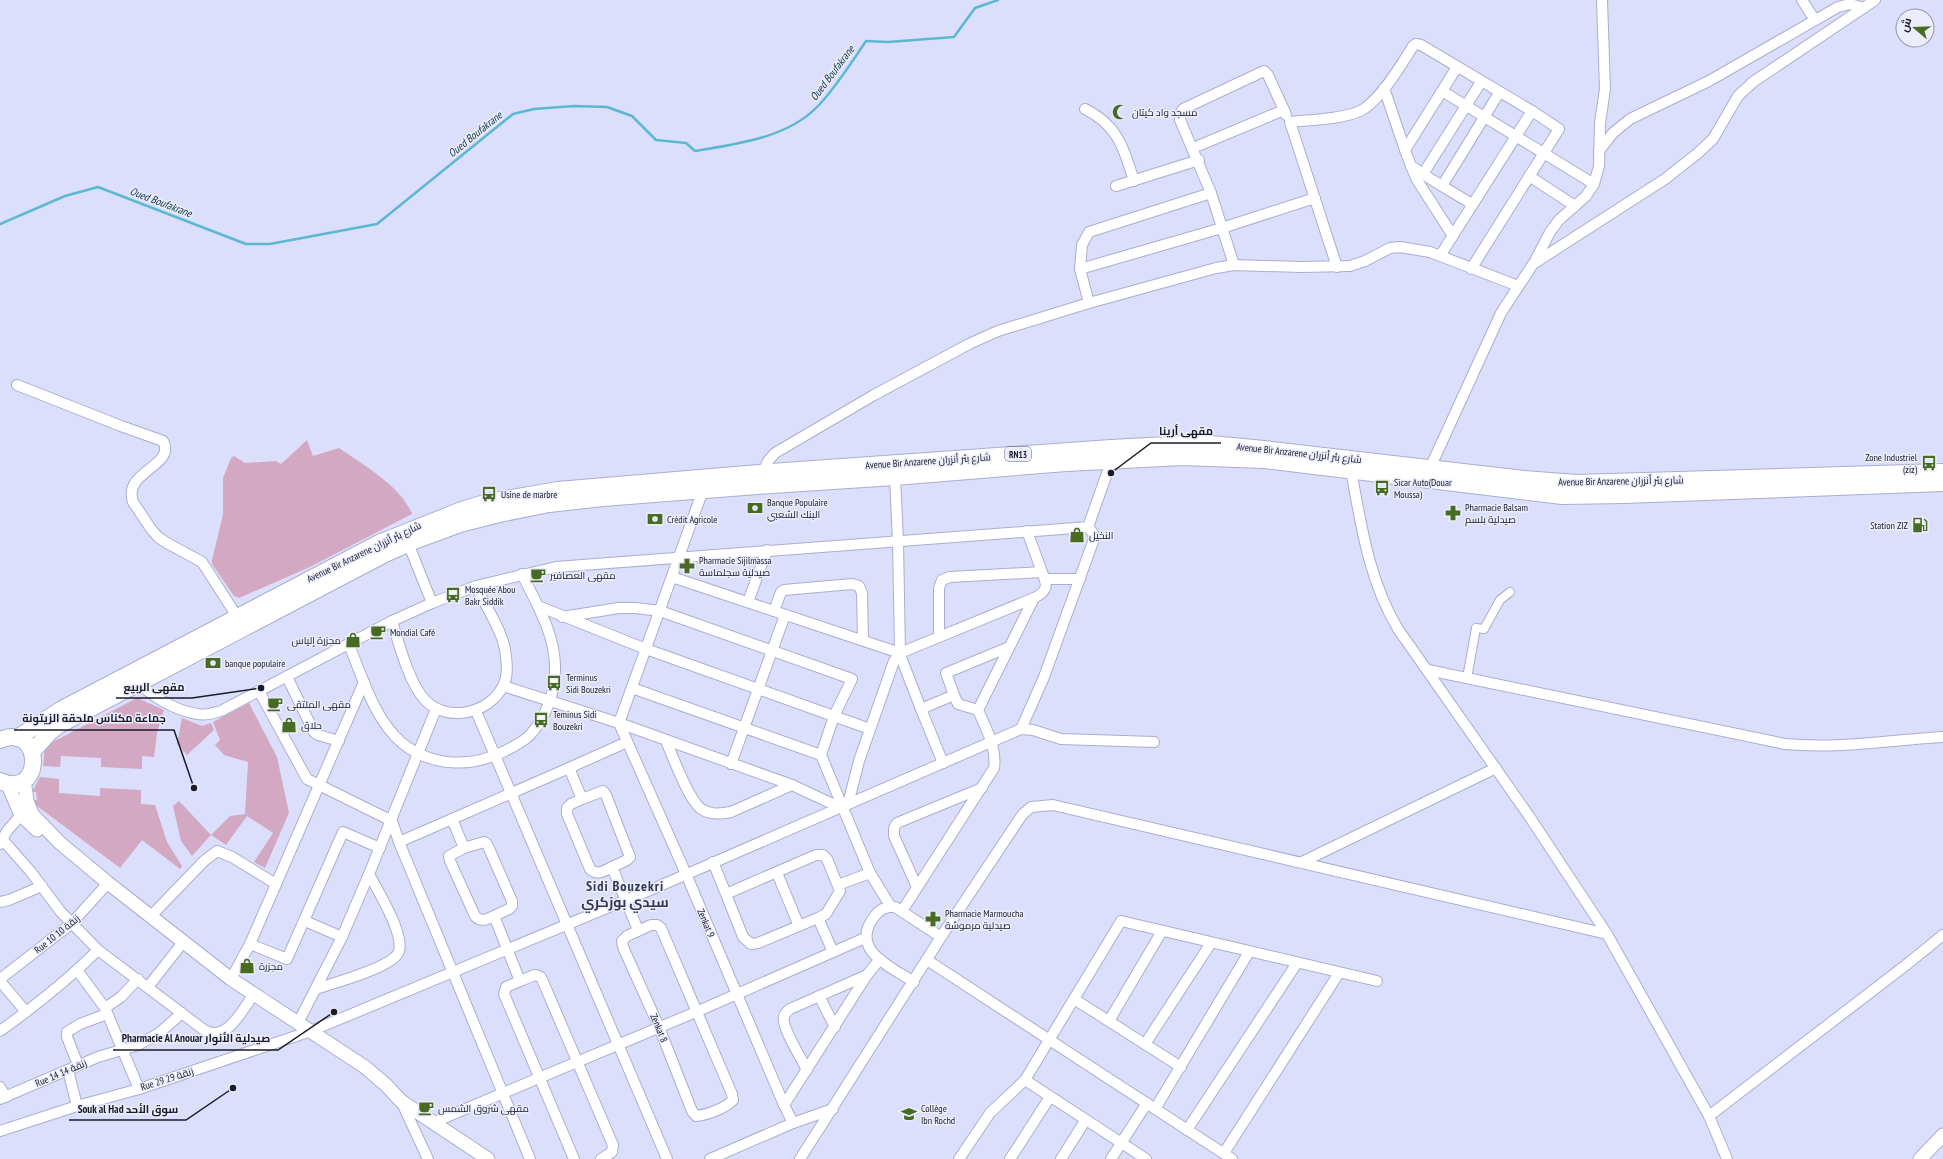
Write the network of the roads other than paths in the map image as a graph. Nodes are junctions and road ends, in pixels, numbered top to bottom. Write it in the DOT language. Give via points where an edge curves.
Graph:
graph roads {
  1 [pos="1602,0"];
  2 [pos="1802,0"];
  3 [pos="1871,2"];
  4 [pos="1840,3"];
  5 [pos="1815,20"];
  6 [pos="1457,67"];
  7 [pos="1481,82"];
  8 [pos="1384,88"];
  9 [pos="1442,91"];
  10 [pos="1499,92"];
  11 [pos="1466,105"];
  12 [pos="1085,110"];
  13 [pos="1284,110"];
  14 [pos="1532,111"];
  15 [pos="1485,116"];
  16 [pos="1290,122"];
  17 [pos="1516,135"];
  18 [pos="1193,148"];
  19 [pos="1405,150"];
  20 [pos="1599,151"];
  21 [pos="1544,153"];
  22 [pos="1199,160"];
  23 [pos="1411,166"];
  24 [pos="1423,174"];
  25 [pos="1529,176"];
  26 [pos="1134,181"];
  27 [pos="1594,184"];
  28 [pos="1116,186"];
  29 [pos="1442,186"];
  30 [pos="1211,193"];
  31 [pos="1315,198"];
  32 [pos="1472,204"];
  33 [pos="1575,206"];
  34 [pos="1222,228"];
  35 [pos="1453,236"];
  36 [pos="1440,256"];
  37 [pos="1533,264"];
  38 [pos="1234,265"];
  39 [pos="1337,267"];
  40 [pos="1080,269"];
  41 [pos="1471,269"];
  42 [pos="1518,286"];
  43 [pos="1089,303"];
  44 [pos="17,385"];
  45 [pos="1111,462"];
  46 [pos="1430,468"];
  47 [pos="1351,470"];
  48 [pos="1943,472"];
  49 [pos="763,473"];
  50 [pos="895,477"];
  51 [pos="1943,483"];
  52 [pos="703,490"];
  53 [pos="1088,527"];
  54 [pos="1027,531"];
  55 [pos="898,541"];
  56 [pos="408,543"];
  57 [pos="766,550"];
  58 [pos="680,557"];
  59 [pos="522,574"];
  60 [pos="1044,576"];
  61 [pos="672,577"];
  62 [pos="1080,579"];
  63 [pos="476,586"];
  64 [pos="1510,592"];
  65 [pos="1034,598"];
  66 [pos="748,602"];
  67 [pos="432,603"];
  68 [pos="538,606"];
  69 [pos="660,611"];
  70 [pos="774,611"];
  71 [pos="785,615"];
  72 [pos="562,617"];
  73 [pos="392,621"];
  74 [pos="240,622"];
  75 [pos="939,636"];
  76 [pos="863,640"];
  77 [pos="349,645"];
  78 [pos="1009,646"];
  79 [pos="646,649"];
  80 [pos="772,651"];
  81 [pos="900,653"];
  82 [pos="1428,670"];
  83 [pos="136,677"];
  84 [pos="287,677"];
  85 [pos="1467,678"];
  86 [pos="364,682"];
  87 [pos="503,686"];
  88 [pos="632,688"];
  89 [pos="758,689"];
  90 [pos="259,691"];
  91 [pos="954,695"];
  92 [pos="551,700"];
  93 [pos="436,709"];
  94 [pos="922,709"];
  95 [pos="978,710"];
  96 [pos="476,711"];
  97 [pos="834,716"];
  98 [pos="619,723"];
  99 [pos="744,728"];
  100 [pos="870,729"];
  101 [pos="1021,729"];
  102 [pos="1943,737"];
  103 [pos="17,738"];
  104 [pos="0,740"];
  105 [pos="339,741"];
  106 [pos="666,741"];
  107 [pos="627,742"];
  108 [pos="991,742"];
  109 [pos="1154,742"];
  110 [pos="32,752"];
  111 [pos="417,754"];
  112 [pos="821,755"];
  113 [pos="495,756"];
  114 [pos="943,763"];
  115 [pos="731,764"];
  116 [pos="569,768"];
  117 [pos="1496,768"];
  118 [pos="24,780"];
  119 [pos="3,782"];
  120 [pos="792,785"];
  121 [pos="320,786"];
  122 [pos="982,788"];
  123 [pos="510,793"];
  124 [pos="582,799"];
  125 [pos="843,805"];
  126 [pos="21,815"];
  127 [pos="452,819"];
  128 [pos="392,821"];
  129 [pos="1,842"];
  130 [pos="399,842"];
  131 [pos="60,843"];
  132 [pos="380,848"];
  133 [pos="464,848"];
  134 [pos="713,862"];
  135 [pos="1302,862"];
  136 [pos="612,867"];
  137 [pos="777,873"];
  138 [pos="870,873"];
  139 [pos="369,874"];
  140 [pos="686,874"];
  141 [pos="108,883"];
  142 [pos="276,884"];
  143 [pos="842,885"];
  144 [pos="42,886"];
  145 [pos="917,887"];
  146 [pos="726,894"];
  147 [pos="625,899"];
  148 [pos="0,902"];
  149 [pos="891,907"];
  150 [pos="902,911"];
  151 [pos="151,916"];
  152 [pos="494,916"];
  153 [pos="821,918"];
  154 [pos="304,921"];
  155 [pos="72,924"];
  156 [pos="566,924"];
  157 [pos="799,926"];
  158 [pos="638,930"];
  159 [pos="1162,931"];
  160 [pos="1607,934"];
  161 [pos="1943,935"];
  162 [pos="342,937"];
  163 [pos="941,937"];
  164 [pos="865,938"];
  165 [pos="184,941"];
  166 [pos="1211,943"];
  167 [pos="250,944"];
  168 [pos="98,950"];
  169 [pos="508,950"];
  170 [pos="833,952"];
  171 [pos="1249,952"];
  172 [pos="880,959"];
  173 [pos="927,960"];
  174 [pos="1297,963"];
  175 [pos="77,970"];
  176 [pos="452,973"];
  177 [pos="1339,973"];
  178 [pos="867,976"];
  179 [pos="138,979"];
  180 [pos="0,980"];
  181 [pos="231,980"];
  182 [pos="520,981"];
  183 [pos="914,982"];
  184 [pos="1377,982"];
  185 [pos="148,987"];
  186 [pos="316,989"];
  187 [pos="254,994"];
  188 [pos="736,994"];
  189 [pos="819,996"];
  190 [pos="1074,999"];
  191 [pos="106,1011"];
  192 [pos="26,1012"];
  193 [pos="696,1012"];
  194 [pos="182,1013"];
  195 [pos="1109,1021"];
  196 [pos="298,1023"];
  197 [pos="659,1027"];
  198 [pos="835,1027"];
  199 [pos="0,1031"];
  200 [pos="311,1031"];
  201 [pos="1050,1040"];
  202 [pos="619,1044"];
  203 [pos="1145,1044"];
  204 [pos="122,1050"];
  205 [pos="576,1062"];
  206 [pos="78,1065"];
  207 [pos="1181,1067"];
  208 [pos="68,1070"];
  209 [pos="807,1070"];
  210 [pos="540,1077"];
  211 [pos="1025,1080"];
  212 [pos="0,1087"];
  213 [pos="139,1089"];
  214 [pos="504,1093"];
  215 [pos="1050,1097"];
  216 [pos="3,1098"];
  217 [pos="401,1101"];
  218 [pos="784,1105"];
  219 [pos="77,1106"];
  220 [pos="1151,1106"];
  221 [pos="833,1109"];
  222 [pos="1709,1116"];
  223 [pos="1085,1121"];
  224 [pos="432,1123"];
  225 [pos="793,1123"];
  226 [pos="1187,1130"];
  227 [pos="0,1131"];
  228 [pos="1943,1136"];
  229 [pos="1121,1143"];
  230 [pos="1228,1156"];
  231 [pos="428,1159"];
  232 [pos="488,1159"];
  233 [pos="530,1159"];
  234 [pos="574,1159"];
  235 [pos="601,1159"];
  236 [pos="667,1159"];
  237 [pos="710,1159"];
  238 [pos="800,1159"];
  239 [pos="959,1159"];
  240 [pos="1010,1159"];
  241 [pos="1061,1159"];
  242 [pos="1111,1159"];
  243 [pos="1146,1159"];
  244 [pos="1727,1159"];
  245 [pos="1920,1159"];
  1 -- 20 [label="street" via="1605,89"];
  2 -- 5 [label="street"];
  3 -- 4 [label="street"];
  3 -- 37 [label="street" via="1753,82 1738,96 1713,138 1665,179"];
  4 -- 5 [label="street"];
  5 -- 20 [label="street" via="1709,81 1630,119 1613,133"];
  6 -- 7 [label="street"];
  6 -- 8 [label="street" via="1416,44"];
  6 -- 9 [label="street"];
  7 -- 10 [label="street"];
  7 -- 11 [label="street"];
  8 -- 16 [label="street" via="1361,111"];
  8 -- 19 [label="street"];
  9 -- 11 [label="street"];
  9 -- 19 [label="street"];
  10 -- 14 [label="street"];
  10 -- 15 [label="street"];
  11 -- 15 [label="street"];
  11 -- 24 [label="street"];
  12 -- 26 [label="street" via="1093,113 1114,131 1126,153"];
  13 -- 16 [label="street"];
  13 -- 18 [label="street"];
  13 -- 18 [label="street" via="1268,75 1264,71 1259,72 1183,109 1180,120"];
  14 -- 17 [label="street"];
  14 -- 21 [label="street" via="1559,129"];
  15 -- 17 [label="street"];
  15 -- 29 [label="street"];
  16 -- 31 [label="street"];
  17 -- 21 [label="street"];
  17 -- 32 [label="street"];
  18 -- 22 [label="street"];
  19 -- 23 [label="street"];
  20 -- 27 [label="street" via="1599,166"];
  21 -- 25 [label="street"];
  21 -- 27 [label="street"];
  22 -- 26 [label="street"];
  22 -- 30 [label="street"];
  23 -- 24 [label="street"];
  23 -- 35 [label="street" via="1417,180"];
  24 -- 29 [label="street"];
  25 -- 33 [label="street"];
  25 -- 41 [label="street"];
  26 -- 28 [label="street"];
  27 -- 33 [label="street"];
  29 -- 32 [label="street"];
  30 -- 34 [label="street"];
  30 -- 40 [label="street" via="1089,232 1082,245"];
  31 -- 34 [label="street"];
  31 -- 39 [label="street"];
  32 -- 35 [label="street"];
  33 -- 37 [label="street" via="1550,232"];
  34 -- 38 [label="street"];
  34 -- 40 [label="street"];
  35 -- 36 [label="street"];
  36 -- 39 [label="street" via="1400,247 1390,248 1365,261"];
  36 -- 41 [label="street"];
  37 -- 42 [label="street"];
  38 -- 39 [label="street"];
  38 -- 43 [label="street" via="1193,273"];
  40 -- 43 [label="street"];
  41 -- 42 [label="street"];
  42 -- 46 [label="street" via="1501,313"];
  43 -- 49 [label="street" via="998,331 968,344 775,453"];
  44 -- 74 [label="street" via="163,441 165,448 162,458 132,486 133,502 158,537 202,562"];
  45 -- 47 [label="main road, Avenue Bir Anzarene شارع بئر أنزران / RN13" via="1183,457 1228,458"];
  45 -- 50 [label="main road, Avenue Bir Anzarene شارع بئر أنزران / RN13" via="1066,463"];
  45 -- 53 [label="street"];
  46 -- 48 [label="main road, Avenue Bir Anzarene شارع بئر أنزران / RN13" via="1576,483"];
  46 -- 49 [label="main road, Avenue Bir Anzarene شارع بئر أنزران / RN13" via="1198,444"];
  47 -- 51 [label="main road, Avenue Bir Anzarene شارع بئر أنزران / RN13" via="1568,496"];
  47 -- 82 [label="street" via="1370,562 1385,608"];
  49 -- 74 [label="main road, Avenue Bir Anzarene شارع بئر أنزران / RN13" via="584,486 488,502 440,517 379,543"];
  50 -- 52 [label="main road, Avenue Bir Anzarene شارع بئر أنزران / RN13"];
  50 -- 55 [label="street"];
  52 -- 56 [label="main road, Avenue Bir Anzarene شارع بئر أنزران / RN13" via="549,504 460,524"];
  52 -- 58 [label="street"];
  53 -- 54 [label="street"];
  53 -- 62 [label="street" via="1094,539"];
  54 -- 55 [label="street"];
  54 -- 60 [label="street"];
  55 -- 57 [label="street"];
  55 -- 81 [label="street"];
  56 -- 67 [label="street"];
  56 -- 74 [label="main road, Avenue Bir Anzarene شارع بئر أنزران / RN13"];
  57 -- 58 [label="street"];
  57 -- 66 [label="street"];
  58 -- 59 [label="street" via="556,567"];
  58 -- 61 [label="street"];
  59 -- 63 [label="street"];
  59 -- 68 [label="street"];
  60 -- 62 [label="street"];
  60 -- 65 [label="street" via="1045,590"];
  60 -- 75 [label="street" via="950,577 942,580 939,588"];
  61 -- 66 [label="street"];
  61 -- 69 [label="street"];
  62 -- 101 [label="street" via="1044,677"];
  63 -- 67 [label="street"];
  63 -- 87 [label="street" via="500,635 506,654 507,670"];
  64 -- 85 [label="street" via="1500,600 1484,629 1476,628"];
  65 -- 75 [label="street"];
  65 -- 78 [label="street"];
  66 -- 70 [label="street"];
  67 -- 73 [label="street"];
  68 -- 72 [label="street"];
  68 -- 92 [label="street" via="547,626 555,664"];
  69 -- 72 [label="street" via="618,608"];
  69 -- 79 [label="street"];
  69 -- 80 [label="street"];
  70 -- 71 [label="street"];
  70 -- 76 [label="street" via="784,590 852,584 859,586 862,593"];
  71 -- 76 [label="street"];
  71 -- 80 [label="street"];
  72 -- 79 [label="street"];
  73 -- 77 [label="street"];
  73 -- 93 [label="street" via="402,654 416,686 424,699"];
  74 -- 83 [label="main road, Avenue Bir Anzarene شارع بئر أنزران / RN13"];
  75 -- 81 [label="street"];
  76 -- 81 [label="street"];
  77 -- 84 [label="street"];
  77 -- 86 [label="street"];
  78 -- 91 [label="street" via="946,673"];
  78 -- 95 [label="street"];
  79 -- 88 [label="street"];
  79 -- 89 [label="street"];
  80 -- 89 [label="street"];
  80 -- 97 [label="street" via="852,679"];
  81 -- 94 [label="street"];
  81 -- 100 [label="street" via="894,661"];
  82 -- 85 [label="street"];
  82 -- 117 [label="street"];
  83 -- 90 [label="street" via="149,693 197,715 221,711"];
  83 -- 103 [label="main road, Avenue Bir Anzarene شارع بئر أنزران / RN13" via="62,709"];
  83 -- 110 [label="main road, Avenue Bir Anzarene شارع بئر أنزران / RN13" via="50,732"];
  84 -- 90 [label="street"];
  84 -- 105 [label="street" via="314,732"];
  85 -- 102 [label="street" via="1785,744 1811,747 1839,746"];
  86 -- 105 [label="street"];
  86 -- 111 [label="street" via="388,728"];
  87 -- 92 [label="street"];
  87 -- 96 [label="street"];
  88 -- 98 [label="street"];
  88 -- 99 [label="street"];
  89 -- 97 [label="street"];
  89 -- 99 [label="street"];
  90 -- 121 [label="street" via="307,779"];
  91 -- 94 [label="street"];
  91 -- 95 [label="street" via="958,704"];
  92 -- 98 [label="street"];
  92 -- 113 [label="street" via="541,720 529,735 514,747"];
  93 -- 96 [label="street" via="461,713"];
  93 -- 111 [label="street"];
  94 -- 114 [label="street"];
  95 -- 108 [label="street"];
  96 -- 113 [label="street"];
  97 -- 100 [label="street"];
  97 -- 112 [label="street"];
  98 -- 106 [label="street"];
  98 -- 107 [label="street, Zenkat 9"];
  99 -- 112 [label="street"];
  99 -- 115 [label="street"];
  100 -- 125 [label="street"];
  101 -- 108 [label="street, Rue 29 زنقة 29"];
  101 -- 109 [label="street" via="1061,739"];
  103 -- 104 [label="main road, Avenue Bir Anzarene شارع بئر أنزران / RN13"];
  103 -- 110 [label="main road" via="28,745"];
  105 -- 121 [label="street"];
  106 -- 115 [label="street"];
  106 -- 120 [label="street" via="692,798 708,812 731,812"];
  107 -- 116 [label="street"];
  107 -- 140 [label="street, Zenkat 9"];
  108 -- 114 [label="street, Rue 29 زنقة 29"];
  108 -- 122 [label="street" via="996,758 994,768"];
  110 -- 118 [label="main road" via="34,764 29,776"];
  111 -- 113 [label="street" via="453,763"];
  111 -- 128 [label="street"];
  112 -- 125 [label="street"];
  113 -- 123 [label="street"];
  114 -- 125 [label="street, Rue 29 زنقة 29"];
  115 -- 120 [label="street"];
  116 -- 123 [label="street"];
  116 -- 124 [label="street"];
  117 -- 135 [label="street"];
  117 -- 160 [label="street"];
  118 -- 119 [label="main road" via="13,784"];
  118 -- 131 [label="street" via="32,814"];
  119 -- 126 [label="street"];
  120 -- 125 [label="street"];
  121 -- 128 [label="street"];
  121 -- 142 [label="street"];
  122 -- 145 [label="street"];
  122 -- 145 [label="street" via="897,822 894,836"];
  123 -- 127 [label="street"];
  123 -- 156 [label="street"];
  124 -- 136 [label="street" via="571,804 567,808 567,814 590,869 599,873"];
  124 -- 136 [label="street" via="603,791 606,794 630,857"];
  125 -- 134 [label="street, Rue 29 زنقة 29"];
  125 -- 138 [label="street"];
  126 -- 129 [label="street"];
  126 -- 131 [label="street" via="43,834"];
  127 -- 130 [label="street"];
  127 -- 133 [label="street"];
  128 -- 130 [label="street"];
  128 -- 132 [label="street"];
  129 -- 144 [label="street"];
  130 -- 176 [label="street"];
  131 -- 141 [label="street"];
  132 -- 139 [label="street"];
  132 -- 154 [label="street" via="343,832"];
  133 -- 152 [label="street" via="449,856 453,868 478,920"];
  133 -- 152 [label="street" via="480,842 487,844 512,906 509,910"];
  134 -- 140 [label="street, Rue 29 زنقة 29"];
  134 -- 146 [label="street"];
  135 -- 160 [label="street"];
  135 -- 163 [label="street" via="1053,805 1040,805 1031,807 1022,815"];
  136 -- 147 [label="street"];
  137 -- 143 [label="street" via="816,855 823,855 828,859"];
  137 -- 146 [label="street"];
  137 -- 157 [label="street"];
  138 -- 143 [label="street"];
  138 -- 149 [label="street"];
  139 -- 162 [label="street"];
  139 -- 186 [label="street" via="393,919 399,952 388,964"];
  140 -- 147 [label="street, Rue 29 زنقة 29"];
  140 -- 188 [label="street, Zenkat 9"];
  141 -- 151 [label="street"];
  141 -- 155 [label="street, Rue 10 زنقة 10"];
  142 -- 151 [label="street" via="218,851 204,861"];
  142 -- 167 [label="street"];
  143 -- 153 [label="street"];
  144 -- 148 [label="street"];
  144 -- 155 [label="street"];
  145 -- 150 [label="street"];
  146 -- 157 [label="street" via="744,937 750,944"];
  147 -- 156 [label="street, Rue 29 زنقة 29"];
  147 -- 158 [label="street"];
  149 -- 150 [label="street"];
  149 -- 164 [label="street" via="882,910 872,919"];
  150 -- 163 [label="street"];
  151 -- 165 [label="street"];
  152 -- 169 [label="street"];
  153 -- 157 [label="street"];
  153 -- 170 [label="street"];
  154 -- 162 [label="street"];
  154 -- 167 [label="street" via="287,959"];
  155 -- 168 [label="street"];
  155 -- 180 [label="street, Rue 10 زنقة 10"];
  156 -- 169 [label="street, Rue 29 زنقة 29"];
  156 -- 202 [label="street"];
  158 -- 193 [label="street" via="657,924 661,928"];
  158 -- 197 [label="street, Zenkat 8" via="622,941 623,947"];
  159 -- 166 [label="street"];
  159 -- 190 [label="street" via="1121,921"];
  159 -- 195 [label="street"];
  160 -- 222 [label="street"];
  161 -- 222 [label="street"];
  162 -- 186 [label="street"];
  163 -- 173 [label="street"];
  164 -- 170 [label="street"];
  164 -- 172 [label="street" via="868,948"];
  165 -- 181 [label="street"];
  165 -- 185 [label="street"];
  166 -- 171 [label="street"];
  166 -- 203 [label="street"];
  167 -- 181 [label="street"];
  168 -- 175 [label="street"];
  168 -- 179 [label="street"];
  169 -- 176 [label="street, Rue 29 زنقة 29"];
  169 -- 182 [label="street"];
  170 -- 188 [label="street"];
  171 -- 174 [label="street"];
  171 -- 207 [label="street"];
  172 -- 178 [label="street"];
  172 -- 183 [label="street"];
  173 -- 183 [label="street"];
  173 -- 201 [label="street"];
  174 -- 177 [label="street"];
  174 -- 226 [label="street"];
  175 -- 191 [label="street"];
  175 -- 192 [label="street"];
  176 -- 200 [label="street, Rue 29 زنقة 29"];
  176 -- 214 [label="street"];
  177 -- 184 [label="street"];
  177 -- 230 [label="street"];
  178 -- 189 [label="street"];
  178 -- 198 [label="street"];
  179 -- 185 [label="street"];
  179 -- 191 [label="street"];
  180 -- 192 [label="street"];
  181 -- 187 [label="street"];
  182 -- 205 [label="street" via="535,975 541,977"];
  182 -- 210 [label="street" via="506,987 504,994"];
  183 -- 221 [label="street"];
  185 -- 194 [label="street"];
  186 -- 196 [label="street"];
  187 -- 194 [label="street" via="232,1024 219,1033 208,1032"];
  187 -- 196 [label="street"];
  188 -- 193 [label="street"];
  188 -- 218 [label="street, Zenkat 9"];
  189 -- 198 [label="street"];
  189 -- 209 [label="street" via="790,1009 784,1018 786,1029"];
  190 -- 195 [label="street"];
  190 -- 201 [label="street"];
  191 -- 204 [label="street"];
  191 -- 206 [label="street" via="67,1032"];
  192 -- 199 [label="street"];
  193 -- 197 [label="street"];
  193 -- 197 [label="street, Zenkat 8" via="732,1094 733,1100 729,1104 696,1116"];
  194 -- 204 [label="street, Rue 14 زنقة 14" via="158,1034"];
  195 -- 203 [label="street"];
  196 -- 200 [label="street"];
  197 -- 202 [label="street"];
  198 -- 209 [label="street"];
  200 -- 213 [label="street, Rue 29 زنقة 29"];
  200 -- 217 [label="street" via="365,1067"];
  201 -- 211 [label="street"];
  201 -- 220 [label="street"];
  202 -- 205 [label="street"];
  202 -- 236 [label="street"];
  203 -- 207 [label="street"];
  204 -- 206 [label="street, Rue 14 زنقة 14"];
  204 -- 213 [label="street"];
  205 -- 210 [label="street"];
  205 -- 235 [label="street" via="613,1145 612,1152"];
  206 -- 208 [label="street, Rue 14 زنقة 14"];
  207 -- 220 [label="street"];
  208 -- 216 [label="street, Rue 14 زنقة 14"];
  208 -- 219 [label="street"];
  209 -- 218 [label="street"];
  210 -- 214 [label="street"];
  210 -- 234 [label="street"];
  211 -- 215 [label="street"];
  211 -- 239 [label="street" via="990,1113"];
  212 -- 216 [label="street"];
  213 -- 219 [label="street, Rue 29 زنقة 29"];
  214 -- 224 [label="street"];
  214 -- 233 [label="street"];
  215 -- 223 [label="street"];
  215 -- 240 [label="street"];
  217 -- 224 [label="street"];
  217 -- 231 [label="street"];
  218 -- 225 [label="street, Zenkat 9"];
  219 -- 227 [label="street, Rue 29 زنقة 29"];
  220 -- 226 [label="street"];
  220 -- 229 [label="street"];
  221 -- 225 [label="street"];
  221 -- 238 [label="street"];
  222 -- 244 [label="street"];
  223 -- 229 [label="street"];
  223 -- 241 [label="street"];
  224 -- 232 [label="street"];
  225 -- 237 [label="street"];
  226 -- 230 [label="street"];
  228 -- 245 [label="street"];
  229 -- 242 [label="street"];
  229 -- 243 [label="street"];
}
